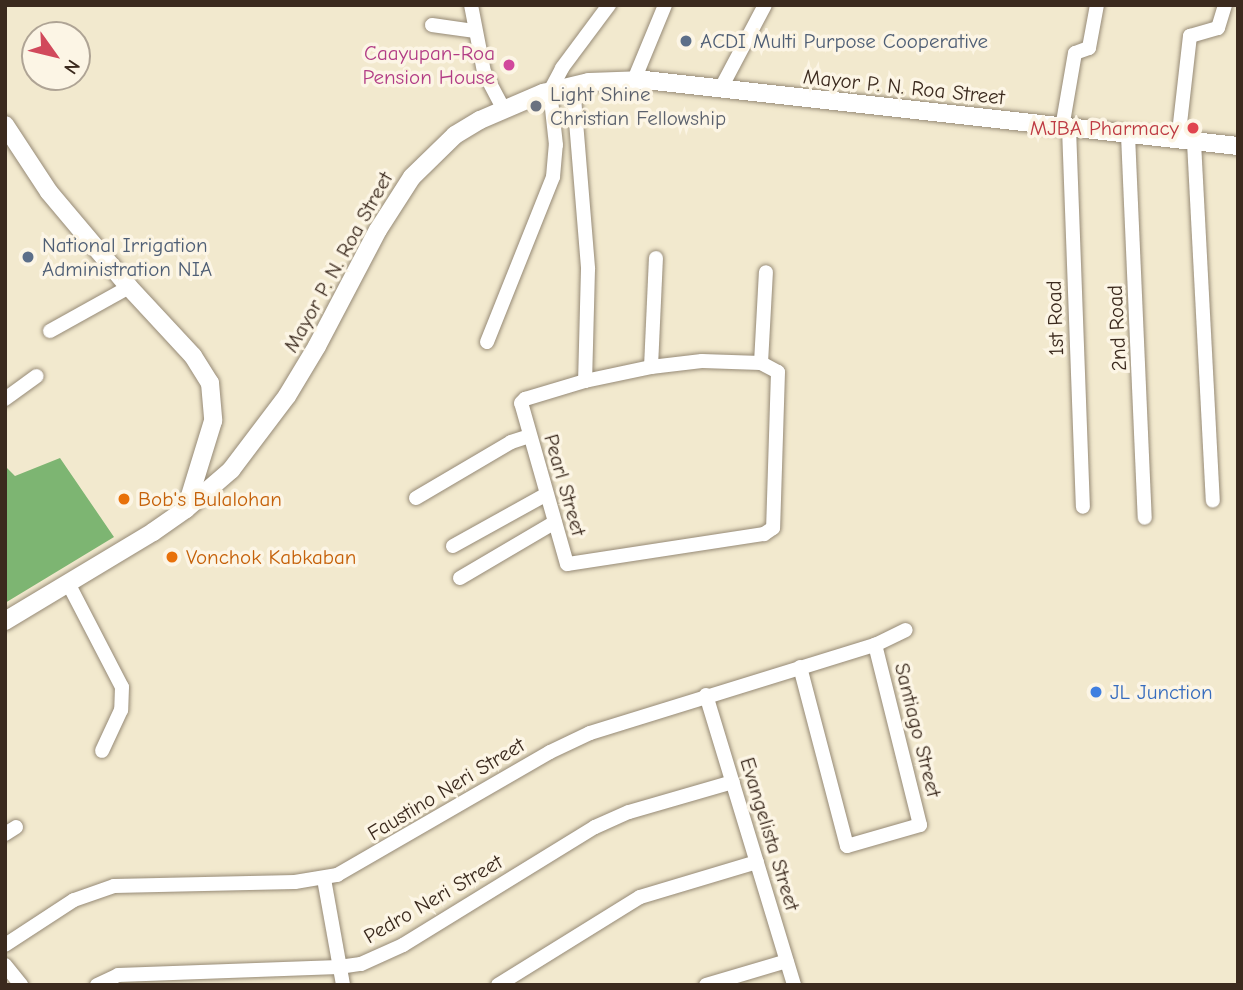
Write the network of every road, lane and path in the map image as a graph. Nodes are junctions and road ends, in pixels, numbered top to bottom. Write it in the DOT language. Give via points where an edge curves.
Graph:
graph roads {
  1 [pos="471,5"];
  2 [pos="609,5"];
  3 [pos="665,5"];
  4 [pos="765,5"];
  5 [pos="1097,5"];
  6 [pos="1225,5"];
  7 [pos="432,25"];
  8 [pos="474,31"];
  9 [pos="634,80"];
  10 [pos="573,85"];
  11 [pos="721,88"];
  12 [pos="550,91"];
  13 [pos="504,110"];
  14 [pos="5,125"];
  15 [pos="1066,128"];
  16 [pos="1128,135"];
  17 [pos="1186,141"];
  18 [pos="1238,146"];
  19 [pos="656,258"];
  20 [pos="766,272"];
  21 [pos="129,287"];
  22 [pos="50,331"];
  23 [pos="487,342"];
  24 [pos="761,363"];
  25 [pos="651,367"];
  26 [pos="37,376"];
  27 [pos="585,381"];
  28 [pos="5,399"];
  29 [pos="529,436"];
  30 [pos="547,494"];
  31 [pos="416,498"];
  32 [pos="1213,500"];
  33 [pos="1083,507"];
  34 [pos="186,509"];
  35 [pos="1145,519"];
  36 [pos="555,522"];
  37 [pos="453,546"];
  38 [pos="460,578"];
  39 [pos="68,583"];
  40 [pos="5,621"];
  41 [pos="906,630"];
  42 [pos="875,645"];
  43 [pos="800,667"];
  44 [pos="706,695"];
  45 [pos="102,751"];
  46 [pos="733,782"];
  47 [pos="757,862"];
  48 [pos="324,879"];
  49 [pos="5,945"];
  50 [pos="787,961"];
  51 [pos="5,965"];
  52 [pos="340,967"];
  53 [pos="21,985"];
  54 [pos="97,985"];
  55 [pos="343,985"];
  56 [pos="498,985"];
  57 [pos="706,985"];
  58 [pos="794,985"];
  1 -- 8 [label="street"];
  2 -- 12 [label="street"];
  3 -- 9 [label="street"];
  4 -- 11 [label="street"];
  5 -- 15 [label="street, 1st Road" via="1089,48 1074,53"];
  6 -- 17 [label="street" via="1218,28 1190,36"];
  7 -- 8 [label="street"];
  8 -- 13 [label="street" via="484,72"];
  9 -- 10 [label="main road, Mayor P. N. Roa Street"];
  9 -- 11 [label="main road, Mayor P. N. Roa Street"];
  10 -- 12 [label="main road, Mayor P. N. Roa Street"];
  10 -- 27 [label="street" via="588,269"];
  11 -- 15 [label="main road, Mayor P. N. Roa Street"];
  12 -- 13 [label="main road, Mayor P. N. Roa Street"];
  12 -- 23 [label="street" via="556,145 553,177"];
  13 -- 34 [label="main road, Mayor P. N. Roa Street" via="455,135 412,177 270,422 231,470"];
  14 -- 21 [label="main road" via="49,192"];
  15 -- 16 [label="main road, Mayor P. N. Roa Street"];
  15 -- 33 [label="street, 1st Road"];
  16 -- 17 [label="main road, Mayor P. N. Roa Street"];
  16 -- 35 [label="street, 2nd Road"];
  17 -- 18 [label="main road, Mayor P. N. Roa Street"];
  17 -- 32 [label="street"];
  19 -- 25 [label="street"];
  20 -- 24 [label="street"];
  21 -- 22 [label="street"];
  21 -- 34 [label="main road" via="193,356 210,383 213,421"];
  24 -- 25 [label="street, Pearl Street" via="702,361"];
  24 -- 36 [label="street, Pearl Street" via="778,372 773,528 769,532 570,565 565,562"];
  25 -- 27 [label="street, Pearl Street"];
  26 -- 28 [label="street"];
  27 -- 29 [label="street, Pearl Street" via="525,399 521,403"];
  29 -- 30 [label="street, Pearl Street"];
  29 -- 31 [label="street"];
  30 -- 36 [label="street, Pearl Street"];
  30 -- 37 [label="street"];
  34 -- 39 [label="main road, Mayor P. N. Roa Street"];
  36 -- 38 [label="street"];
  39 -- 40 [label="main road, Mayor P. N. Roa Street"];
  39 -- 45 [label="street" via="122,687 121,710"];
  41 -- 42 [label="street, Faustino Neri Street"];
  42 -- 43 [label="street, Faustino Neri Street"];
  42 -- 43 [label="street, Santiago Street" via="920,825 847,846"];
  43 -- 44 [label="street, Faustino Neri Street"];
  44 -- 46 [label="street, Evangelista Street"];
  44 -- 48 [label="street, Faustino Neri Street" via="590,733 550,752 352,868"];
  46 -- 47 [label="street, Evangelista Street"];
  46 -- 52 [label="street, Pedro Neri Street" via="629,812 595,827 393,950 361,964"];
  47 -- 50 [label="street, Evangelista Street"];
  47 -- 56 [label="street" via="640,897"];
  48 -- 49 [label="street, Faustino Neri Street" via="114,886 74,900"];
  48 -- 52 [label="street"];
  50 -- 57 [label="street"];
  50 -- 58 [label="street, Evangelista Street"];
  51 -- 53 [label="street"];
  52 -- 54 [label="street, Pedro Neri Street" via="118,975"];
  52 -- 55 [label="street"];
}
